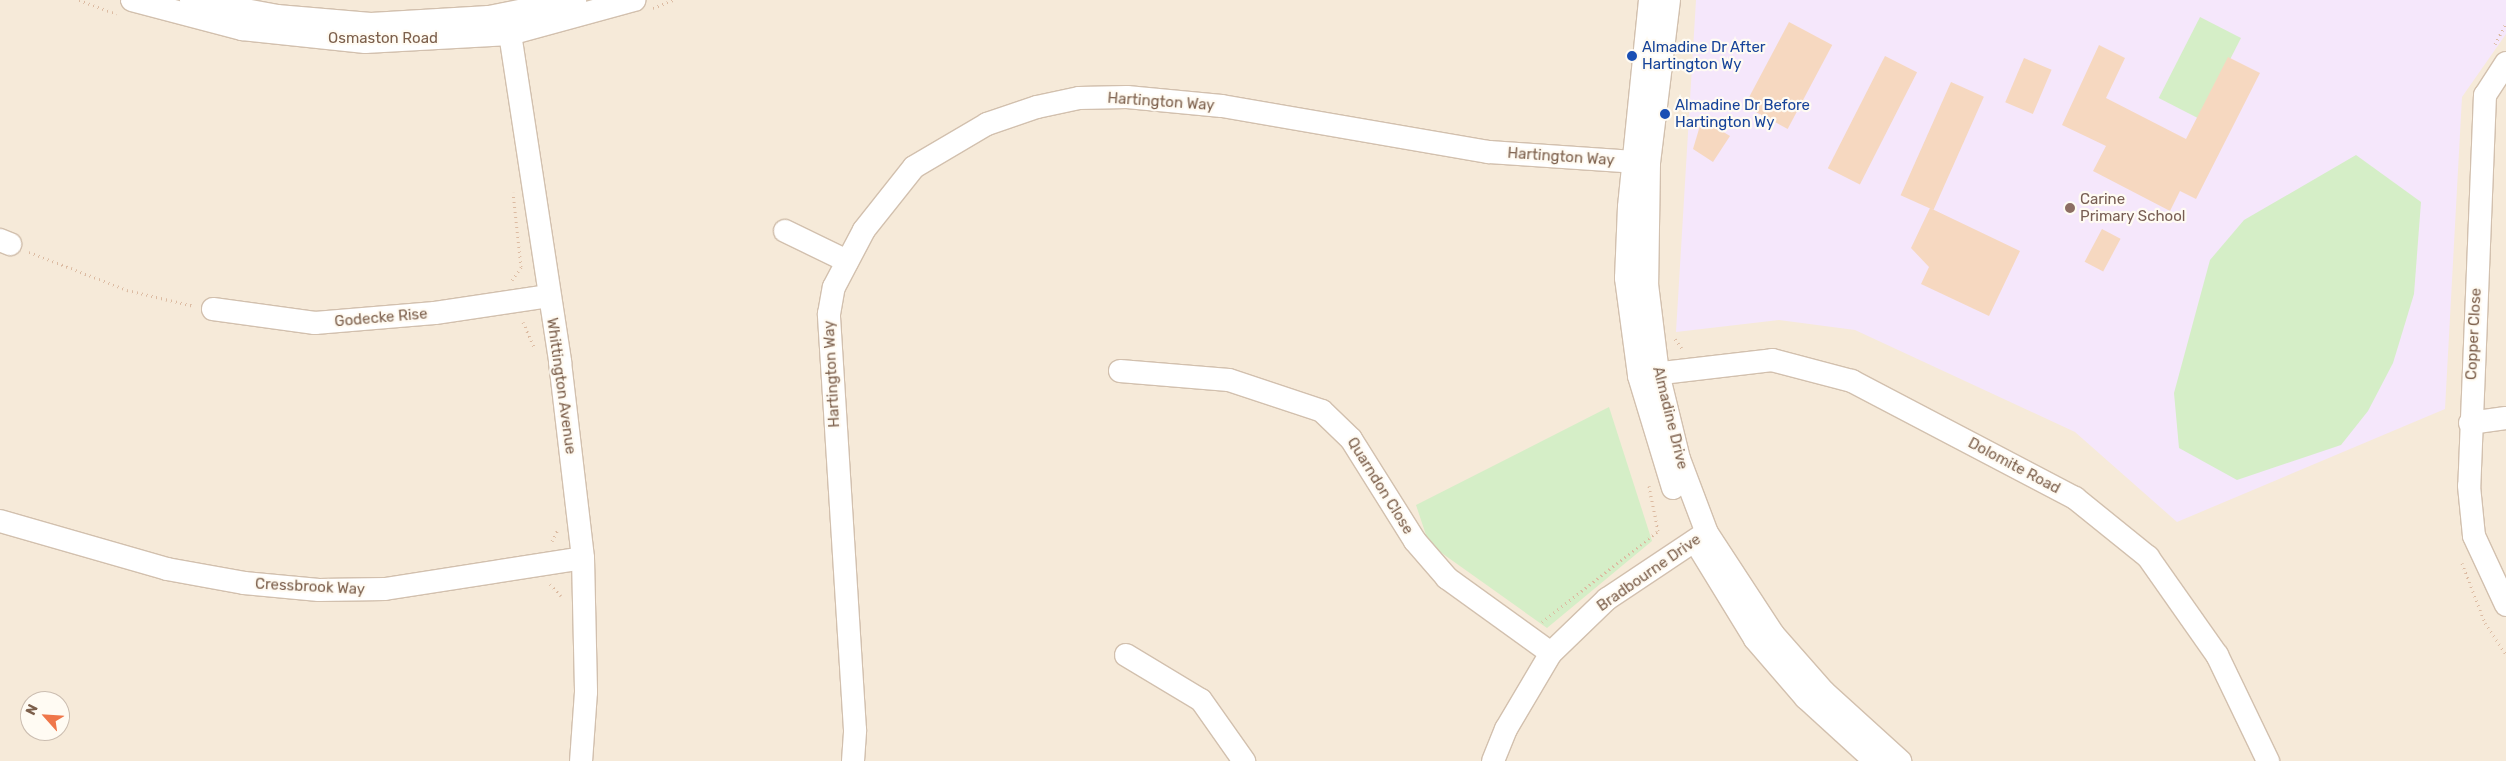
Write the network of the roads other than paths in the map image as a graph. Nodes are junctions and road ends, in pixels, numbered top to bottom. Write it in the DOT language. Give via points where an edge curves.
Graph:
graph roads {
  1 [pos="132,0"];
  2 [pos="191,0"];
  3 [pos="575,0"];
  4 [pos="634,0"];
  5 [pos="1650,0"];
  6 [pos="1669,0"];
  7 [pos="509,24"];
  8 [pos="2506,63"];
  9 [pos="1641,162"];
  10 [pos="785,231"];
  11 [pos="847,261"];
  12 [pos="549,296"];
  13 [pos="213,309"];
  14 [pos="1120,371"];
  15 [pos="1649,375"];
  16 [pos="2506,418"];
  17 [pos="2470,423"];
  18 [pos="0,521"];
  19 [pos="0,534"];
  20 [pos="1701,537"];
  21 [pos="70,541"];
  22 [pos="583,558"];
  23 [pos="2506,605"];
  24 [pos="1551,653"];
  25 [pos="1126,655"];
  26 [pos="581,761"];
  27 [pos="853,761"];
  28 [pos="1244,761"];
  29 [pos="1493,761"];
  30 [pos="1874,761"];
  31 [pos="1900,761"];
  32 [pos="2268,761"];
  1 -- 7 [label="street, Osmaston Road" via="197,21 329,40 412,42"];
  2 -- 7 [label="street, Osmaston Road" via="277,16 371,24"];
  3 -- 7 [label="street, Osmaston Road"];
  4 -- 7 [label="street, Osmaston Road"];
  5 -- 9 [label="street, Almadine Drive"];
  6 -- 9 [label="street, Almadine Drive"];
  7 -- 12 [label="street, Whittington Avenue"];
  8 -- 17 [label="street, Copper Close" via="2484,95"];
  9 -- 11 [label="street, Hartington Way" via="1489,152 1222,106 1127,97 1079,98 987,124 914,167 879,208"];
  9 -- 15 [label="street, Almadine Drive"];
  10 -- 11 [label="street"];
  11 -- 27 [label="street, Hartington Way" via="834,288 828,343 856,730"];
  12 -- 13 [label="street, Godecke Rise" via="513,291 315,323"];
  12 -- 22 [label="street, Whittington Avenue"];
  14 -- 24 [label="street, Quarndon Close" via="1229,380 1322,411 1352,439 1415,541 1447,578"];
  15 -- 20 [label="street, Almadine Drive" via="1679,459"];
  15 -- 32 [label="street, Dolomite Road" via="1772,360 1852,381 2075,498 2148,557 2217,655"];
  16 -- 17 [label="street"];
  17 -- 23 [label="street, Copper Close" via="2474,536"];
  18 -- 21 [label="street, Cressbrook Way"];
  19 -- 21 [label="street, Cressbrook Way"];
  20 -- 24 [label="street, Bradbourne Drive" via="1607,599"];
  20 -- 30 [label="street, Almadine Drive" via="1755,639 1806,698"];
  20 -- 31 [label="street, Almadine Drive" via="1773,634 1824,692"];
  21 -- 22 [label="street, Cressbrook Way" via="167,569 244,583 319,590 385,589"];
  22 -- 26 [label="street, Whittington Avenue" via="586,692"];
  24 -- 29 [label="street, Bradbourne Drive" via="1506,729"];
  25 -- 28 [label="street" via="1201,700"];
}
